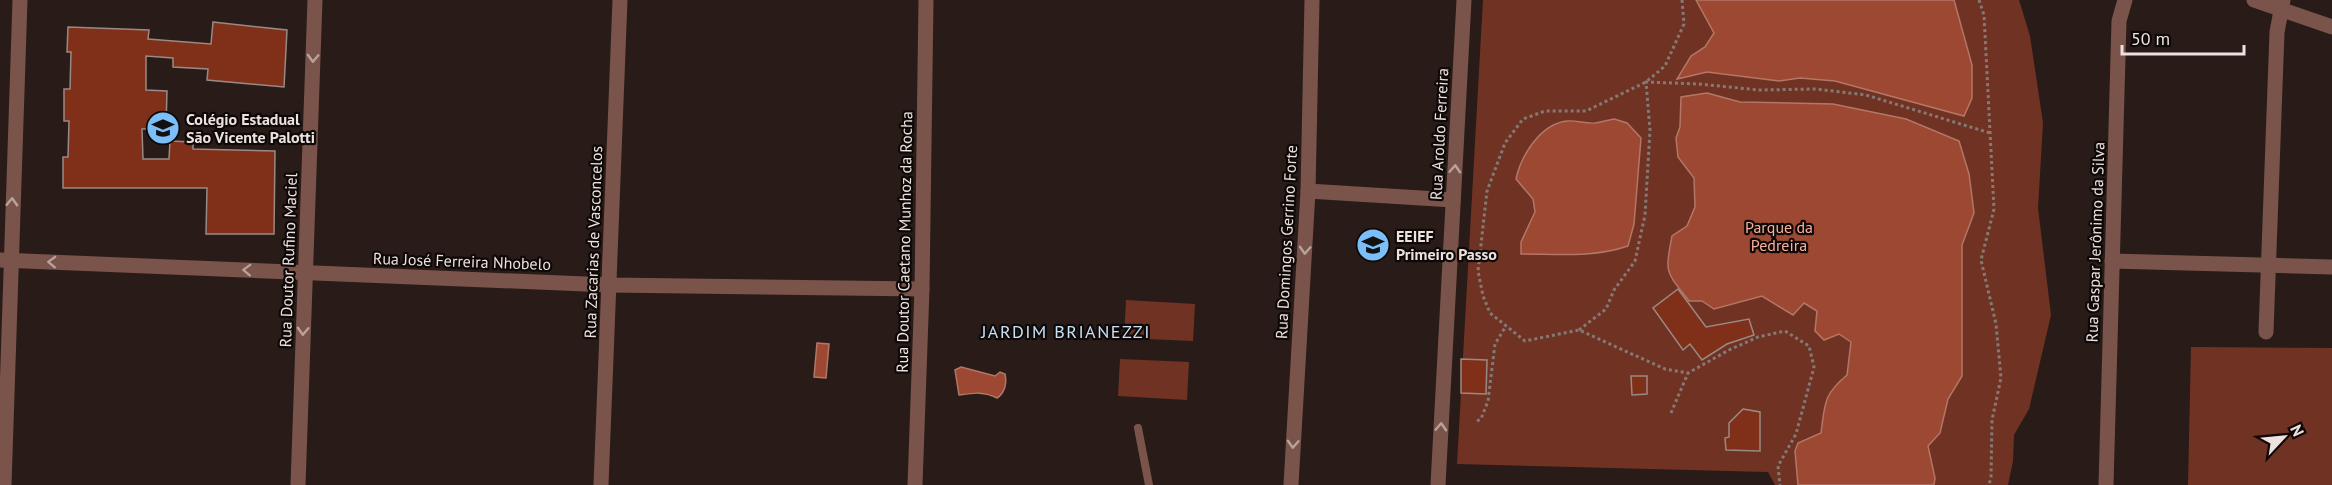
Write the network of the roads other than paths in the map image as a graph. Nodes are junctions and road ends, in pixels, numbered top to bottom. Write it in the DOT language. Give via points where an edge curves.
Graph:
graph roads {
  1 [pos="20,0"];
  2 [pos="315,0"];
  3 [pos="620,0"];
  4 [pos="926,0"];
  5 [pos="1312,0"];
  6 [pos="1464,0"];
  7 [pos="2125,0"];
  8 [pos="2254,0"];
  9 [pos="2281,4"];
  10 [pos="2332,27"];
  11 [pos="1308,191"];
  12 [pos="1453,200"];
  13 [pos="5,260"];
  14 [pos="2112,261"];
  15 [pos="2269,265"];
  16 [pos="2332,267"];
  17 [pos="305,272"];
  18 [pos="609,285"];
  19 [pos="922,289"];
  20 [pos="2266,332"];
  21 [pos="1138,428"];
  22 [pos="4,485"];
  23 [pos="298,485"];
  24 [pos="601,485"];
  25 [pos="915,485"];
  26 [pos="1149,485"];
  27 [pos="1291,485"];
  28 [pos="1438,485"];
  29 [pos="2106,485"];
  13 -- 1 [label="street, one-way"];
  2 -- 17 [label="street, Rua Doutor Rufino Maciel, one-way"];
  3 -- 18 [label="street, Rua Zacarias de Vasconcelos"];
  4 -- 19 [label="street, Rua Doutor Caetano Munhoz da Rocha"];
  5 -- 11 [label="street, Rua Domingos Gerrino Forte"];
  12 -- 6 [label="street, Rua Aroldo Ferreira, one-way"];
  7 -- 14 [label="street, Rua Gaspar Jerônimo da Silva" via="2119,21"];
  8 -- 9 [label="street"];
  9 -- 10 [label="street"];
  9 -- 15 [label="street"];
  11 -- 12 [label="street"];
  11 -- 27 [label="street, Rua Domingos Gerrino Forte, one-way"];
  28 -- 12 [label="street, Rua Aroldo Ferreira, one-way"];
  17 -- 13 [label="street, Rua José Ferreira Nhobelo, one-way"];
  13 -- 22 [label="street"];
  14 -- 15 [label="street"];
  14 -- 29 [label="street, Rua Gaspar Jerônimo da Silva"];
  15 -- 16 [label="street"];
  15 -- 20 [label="street"];
  17 -- 18 [label="street, Rua José Ferreira Nhobelo"];
  17 -- 23 [label="street, Rua Doutor Rufino Maciel, one-way"];
  18 -- 19 [label="street, Rua José Ferreira Nhobelo"];
  18 -- 24 [label="street, Rua Zacarias de Vasconcelos"];
  19 -- 25 [label="street, Rua Doutor Caetano Munhoz da Rocha"];
  21 -- 26 [label="lane"];
}
